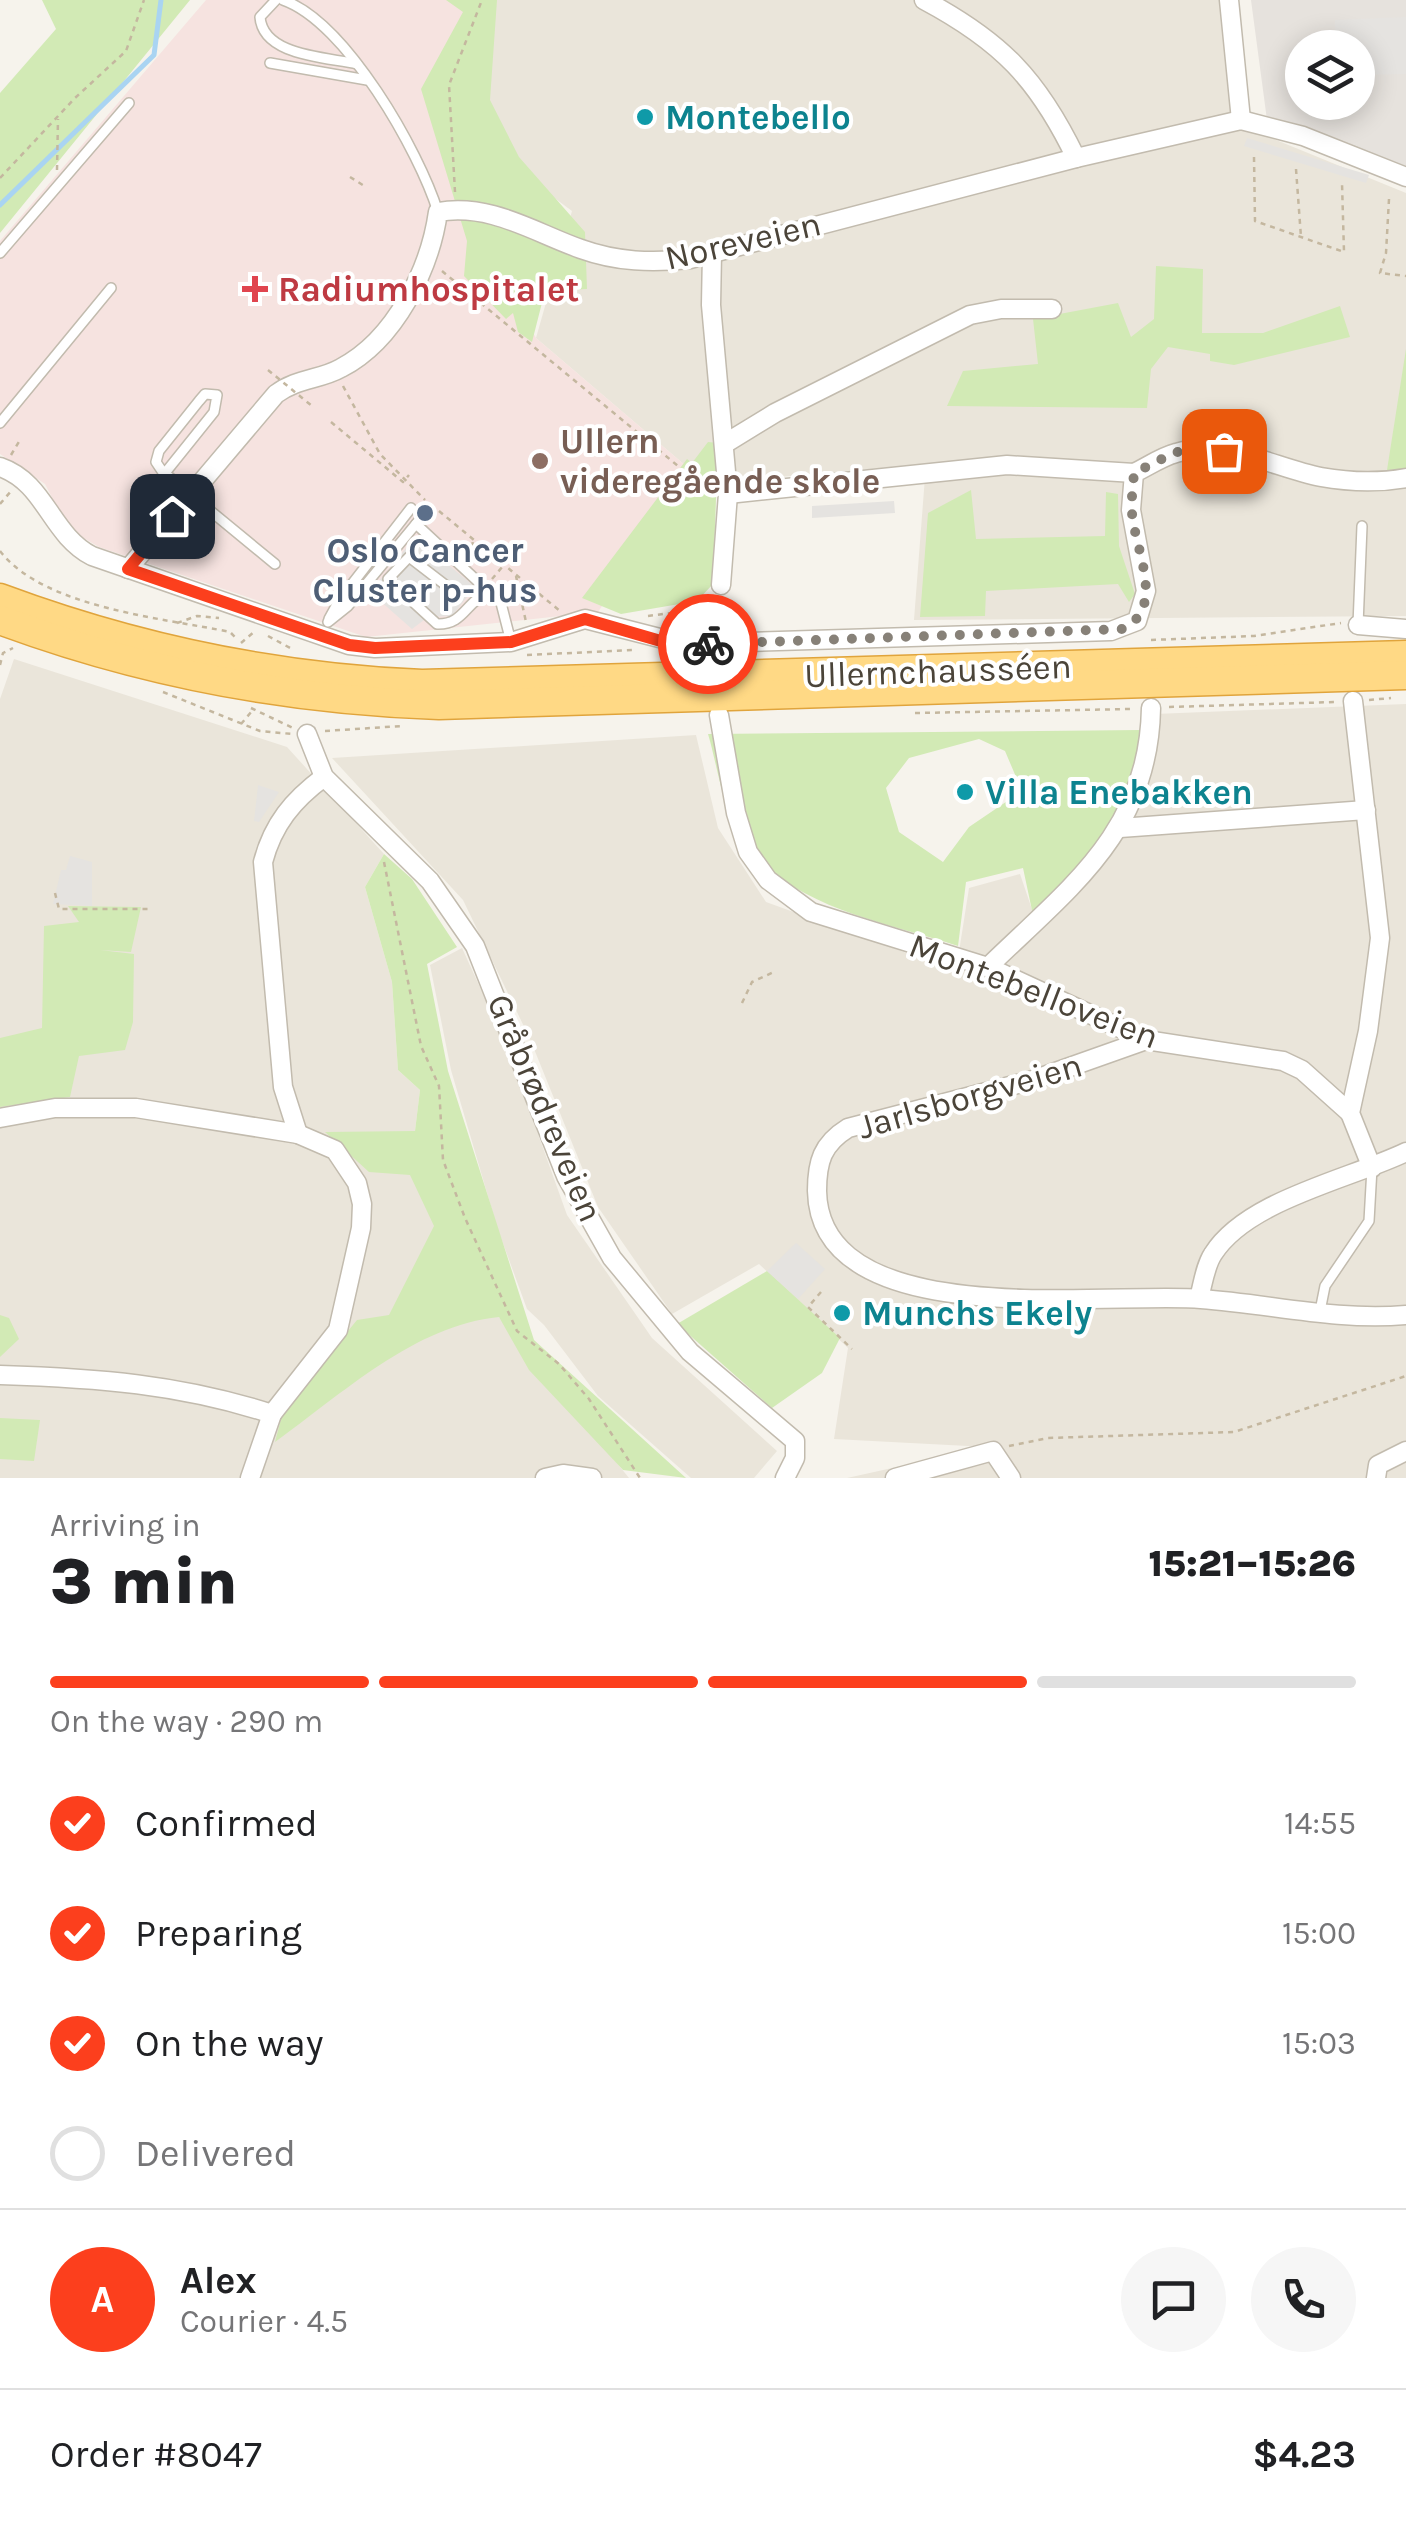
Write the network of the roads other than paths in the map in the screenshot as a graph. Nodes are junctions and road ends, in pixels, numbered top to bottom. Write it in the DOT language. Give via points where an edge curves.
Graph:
graph roads {
  1 [pos="280,0"];
  2 [pos="924,0"];
  3 [pos="1229,0"];
  4 [pos="270,63"];
  5 [pos="357,64"];
  6 [pos="367,80"];
  7 [pos="129,103"];
  8 [pos="1241,120"];
  9 [pos="1076,158"];
  10 [pos="1406,177"];
  11 [pos="447,210"];
  12 [pos="0,253"];
  13 [pos="712,253"];
  14 [pos="112,288"];
  15 [pos="1052,309"];
  16 [pos="0,424"];
  17 [pos="726,444"];
  18 [pos="6,461"];
  19 [pos="164,473"];
  20 [pos="1134,473"];
  21 [pos="1406,478"];
  22 [pos="13,484"];
  23 [pos="728,494"];
  24 [pos="191,495"];
  25 [pos="411,508"];
  26 [pos="424,513"];
  27 [pos="416,524"];
  28 [pos="1362,526"];
  29 [pos="275,564"];
  30 [pos="128,569"];
  31 [pos="0,584"];
  32 [pos="352,584"];
  33 [pos="721,584"];
  34 [pos="486,591"];
  35 [pos="457,594"];
  36 [pos="340,599"];
  37 [pos="7,608"];
  38 [pos="1358,625"];
  39 [pos="326,629"];
  40 [pos="1406,629"];
  41 [pos="520,640"];
  42 [pos="1406,656"];
  43 [pos="1406,675"];
  44 [pos="1354,701"];
  45 [pos="1151,708"];
  46 [pos="719,715"];
  47 [pos="306,734"];
  48 [pos="324,776"];
  49 [pos="1366,810"];
  50 [pos="1120,828"];
  51 [pos="988,968"];
  52 [pos="1146,1040"];
  53 [pos="1350,1113"];
  54 [pos="0,1118"];
  55 [pos="298,1134"];
  56 [pos="1406,1152"];
  57 [pos="1372,1168"];
  58 [pos="1200,1298"];
  59 [pos="1406,1315"];
  60 [pos="1319,1316"];
  61 [pos="0,1375"];
  62 [pos="272,1414"];
  63 [pos="1406,1451"];
  64 [pos="1366,1458"];
  65 [pos="1376,1477"];
  66 [pos="250,1478"];
  67 [pos="544,1478"];
  68 [pos="592,1478"];
  69 [pos="785,1478"];
  70 [pos="894,1478"];
  71 [pos="1011,1478"];
  1 -- 5 [label="lane" via="348,50"];
  1 -- 5 [label="lane" via="260,17 274,45"];
  2 -- 9 [label="street" via="986,37 1028,75"];
  3 -- 8 [label="street"];
  4 -- 6 [label="lane"];
  5 -- 6 [label="lane"];
  6 -- 11 [label="lane"];
  7 -- 12 [label="lane"];
  8 -- 9 [label="street, Noreveien"];
  8 -- 10 [label="street, Noreveien"];
  9 -- 13 [label="street, Noreveien"];
  11 -- 13 [label="street, Noreveien" via="502,216 624,261"];
  11 -- 24 [label="street" via="416,287 369,347 338,370 303,378 276,394"];
  13 -- 17 [label="street"];
  14 -- 16 [label="lane"];
  15 -- 17 [label="street" via="970,315 775,412"];
  17 -- 23 [label="street"];
  18 -- 22 [label="street"];
  19 -- 19 [label="lane" via="214,412 217,395 205,394 159,451 156,462"];
  19 -- 24 [label="lane"];
  20 -- 21 [label="street" via="1176,452 1199,449 1321,477"];
  20 -- 23 [label="street" via="1007,464"];
  20 -- 41 [label="street" via="1131,510 1146,604 1122,629 693,644 585,619"];
  22 -- 30 [label="street" via="70,542"];
  23 -- 33 [label="street"];
  24 -- 29 [label="lane"];
  24 -- 30 [label="street"];
  25 -- 32 [label="lane"];
  26 -- 27 [label="lane"];
  27 -- 34 [label="lane"];
  27 -- 39 [label="lane"];
  28 -- 38 [label="lane"];
  30 -- 39 [label="street"];
  31 -- 37 [label="highway"];
  34 -- 35 [label="lane" via="458,620 438,624 388,579 409,557"];
  34 -- 41 [label="lane" via="502,603"];
  36 -- 39 [label="lane"];
  37 -- 42 [label="highway, Ullernchausséen" via="222,662 408,684"];
  37 -- 43 [label="highway, Ullernchausséen" via="95,653 202,680 293,696 402,704"];
  38 -- 40 [label="street"];
  39 -- 41 [label="street" via="375,648"];
  44 -- 49 [label="street"];
  45 -- 50 [label="street" via="1145,763"];
  46 -- 51 [label="street, Montebelloveien" via="740,826 768,880 811,912"];
  47 -- 48 [label="street"];
  48 -- 55 [label="street" via="285,812 263,862 283,1086"];
  48 -- 69 [label="street, Gråbrødreveien" via="430,881 475,946 566,1176 612,1258 690,1352 795,1441"];
  49 -- 50 [label="street"];
  49 -- 53 [label="street" via="1380,938"];
  50 -- 51 [label="street" via="1061,901"];
  51 -- 52 [label="street, Montebelloveien"];
  52 -- 53 [label="street, Montebelloveien" via="1283,1061"];
  52 -- 58 [label="street, Jarlsborgveien" via="1034,1080 848,1128 822,1150 817,1197 838,1250 936,1292 1018,1299"];
  53 -- 57 [label="street"];
  54 -- 55 [label="street" via="55,1108 136,1108"];
  55 -- 62 [label="street" via="335,1150 346,1166 357,1183 361,1228 338,1330"];
  56 -- 57 [label="street"];
  57 -- 58 [label="street" via="1236,1227 1210,1258"];
  57 -- 60 [label="lane" via="1369,1221 1324,1286"];
  58 -- 60 [label="street, Jarlsborgveien"];
  59 -- 60 [label="street, Jarlsborgveien"];
  61 -- 62 [label="street" via="120,1380 189,1390"];
  62 -- 66 [label="street"];
  63 -- 65 [label="street" via="1378,1465"];
  64 -- 65 [label="lane"];
  67 -- 68 [label="street"];
  70 -- 71 [label="street" via="993,1452"];
}
